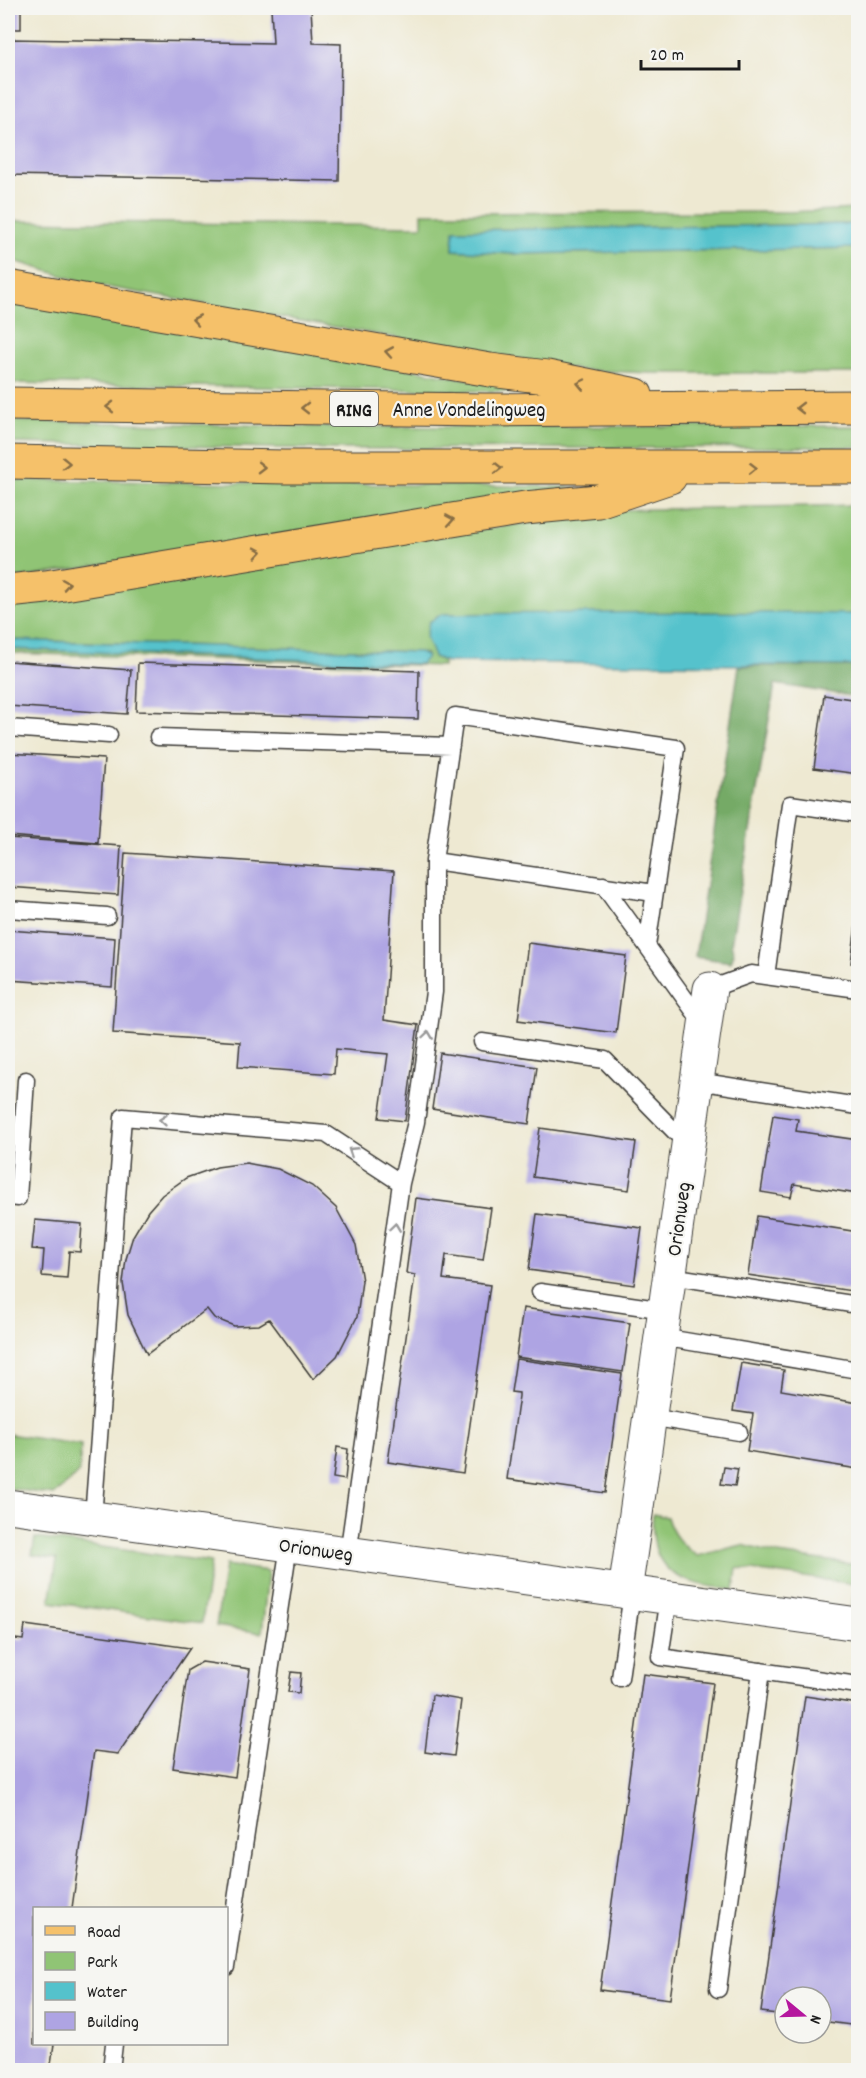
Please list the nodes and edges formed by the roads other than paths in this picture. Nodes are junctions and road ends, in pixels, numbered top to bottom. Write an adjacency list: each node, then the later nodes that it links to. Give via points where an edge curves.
1 (8, 287): 4 (main road, one-way to 1, via 548,377)
2 (8, 404): 4 (main road, Anne Vondelingweg / RING, one-way to 2, via 473,410)
3 (858, 407): 4 (main road, Anne Vondelingweg / RING, one-way to 4)
4 (700, 408)
5 (8, 462): 7 (main road, one-way to 7)
6 (858, 467): 7 (main road, one-way to 6)
7 (694, 468): 8 (main road, one-way to 7, via 525,508 598,501)
8 (8, 591)
9 (8, 728): 10 (lane)
10 (109, 735)
11 (158, 737): 12 (lane)
12 (451, 746): 14 (lane); 16 (lane, via 455,716 676,748)
13 (858, 814): 20 (lane, via 790,804)
14 (434, 861): 15 (lane); 29 (lane, one-way to 14, via 416,1122 434,992)
15 (603, 885): 16 (lane); 19 (lane)
16 (654, 893): 19 (lane)
17 (8, 909): 18 (lane)
18 (107, 916)
19 (647, 946): 23 (lane)
20 (766, 976): 21 (lane, via 751,974); 22 (lane)
21 (710, 989): 23 (street, Orionweg)
22 (858, 989)
23 (704, 1026): 26 (street, Orionweg)
24 (482, 1042): 28 (lane, via 605,1060)
25 (26, 1080): 30 (lane, via 18,1198)
26 (697, 1081): 27 (lane); 28 (street, Orionweg)
27 (858, 1106)
28 (688, 1145): 31 (street, Orionweg)
29 (401, 1183): 39 (lane, one-way to 39, via 326,1134 123,1116); 41 (lane, one-way to 29)
30 (8, 1197)
31 (670, 1276): 33 (lane); 34 (street, Orionweg)
32 (540, 1292): 34 (lane)
33 (858, 1305)
34 (663, 1323): 35 (lane); 36 (street, Orionweg)
35 (858, 1370)
36 (650, 1417): 37 (lane); 42 (street, Orionweg)
37 (739, 1432)
38 (8, 1506): 39 (street, Orionweg)
39 (93, 1518): 40 (street, Orionweg)
40 (289, 1545): 41 (street, Orionweg); 48 (lane)
41 (348, 1554): 42 (street, Orionweg)
42 (629, 1592): 43 (street, Orionweg); 46 (lane)
43 (669, 1598): 44 (street, Orionweg); 45 (lane, via 660,1657)
44 (858, 1624)
45 (761, 1671): 47 (lane); 49 (lane)
46 (620, 1678)
47 (858, 1685)
48 (228, 1954)
49 (718, 1989)
50 (114, 2045): 51 (lane)
51 (111, 2070)

